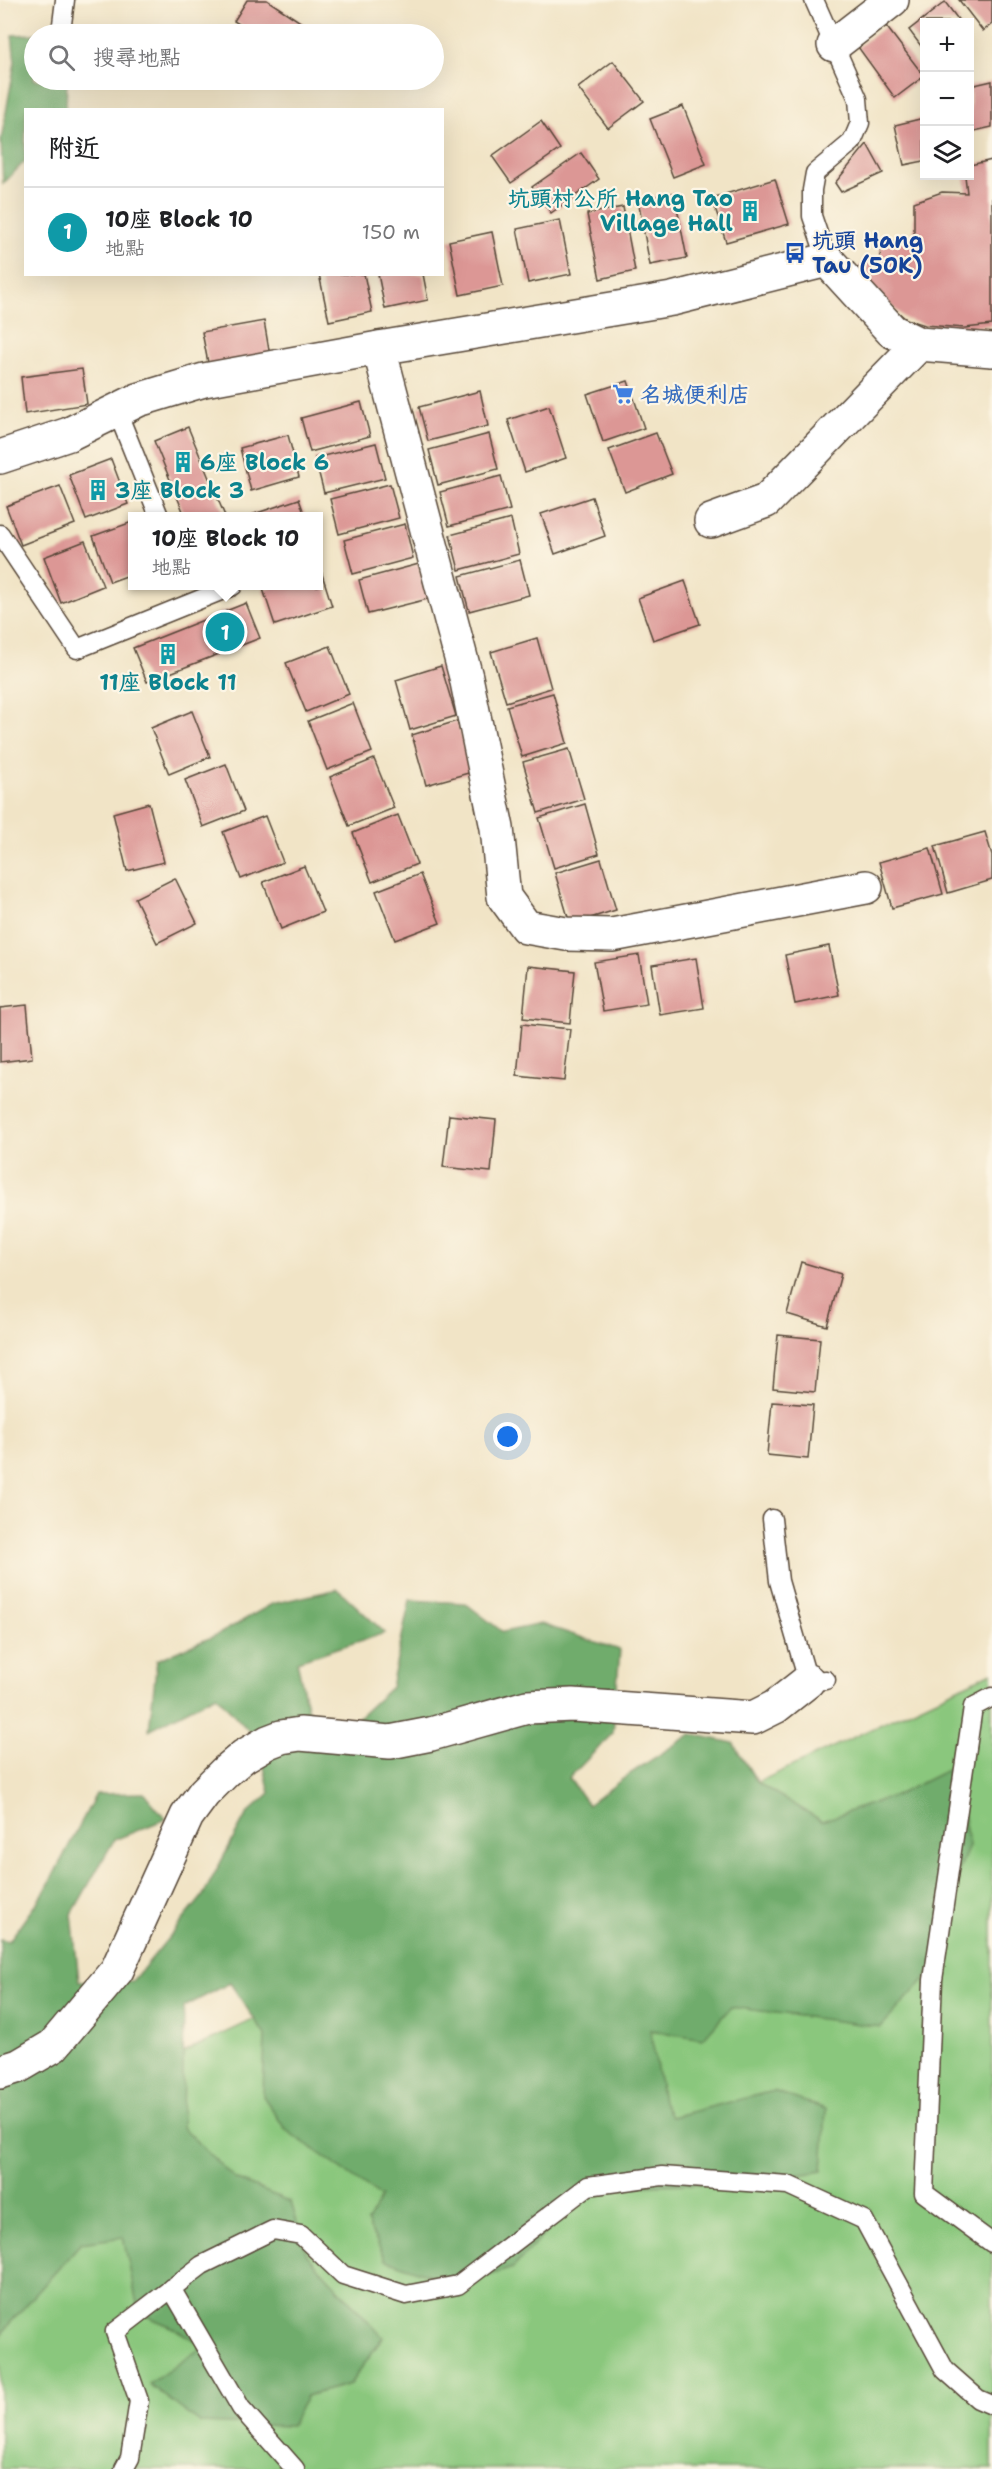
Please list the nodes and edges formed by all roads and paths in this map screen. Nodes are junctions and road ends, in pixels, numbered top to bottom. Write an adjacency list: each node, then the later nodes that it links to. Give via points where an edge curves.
1 (65, 0): 4 (lane)
2 (814, 0): 5 (lane)
3 (892, 0): 5 (street)
4 (62, 24)
5 (834, 45): 6 (lane, via 858,99 860,123 852,142 815,173 812,216)
6 (827, 260): 7 (street, via 892,331); 8 (street, via 672,299)
7 (919, 344): 9 (street); 13 (street, via 766,501)
8 (379, 348): 10 (street, via 204,380 138,400); 17 (street, via 466,677 497,828 504,897 526,927 566,934 612,935)
9 (992, 350)
10 (117, 411): 11 (street, via 69,434); 12 (lane)
11 (0, 457)
12 (157, 512)
13 (711, 521)
14 (0, 534): 16 (lane, via 76,649)
15 (209, 590): 16 (lane)
16 (189, 594)
17 (866, 887)
18 (772, 1519): 19 (lane, via 779,1581)
19 (817, 1680): 21 (street, via 753,1718 573,1705 527,1707 390,1742 300,1734 268,1742 225,1772 188,1816 117,1970 53,2046 19,2067)
20 (992, 1697): 22 (lane, via 973,1707 934,1974 924,2193)
21 (0, 2072)
22 (992, 2243)
23 (171, 2288): 24 (lane, via 202,2265 273,2230 301,2235 344,2275 406,2295 458,2285 588,2186 662,2176 788,2185 864,2220 945,2370 978,2399); 25 (lane, via 115,2332 139,2401 130,2458); 26 (lane, via 241,2408)
24 (992, 2405)
25 (124, 2469)
26 (295, 2469)

